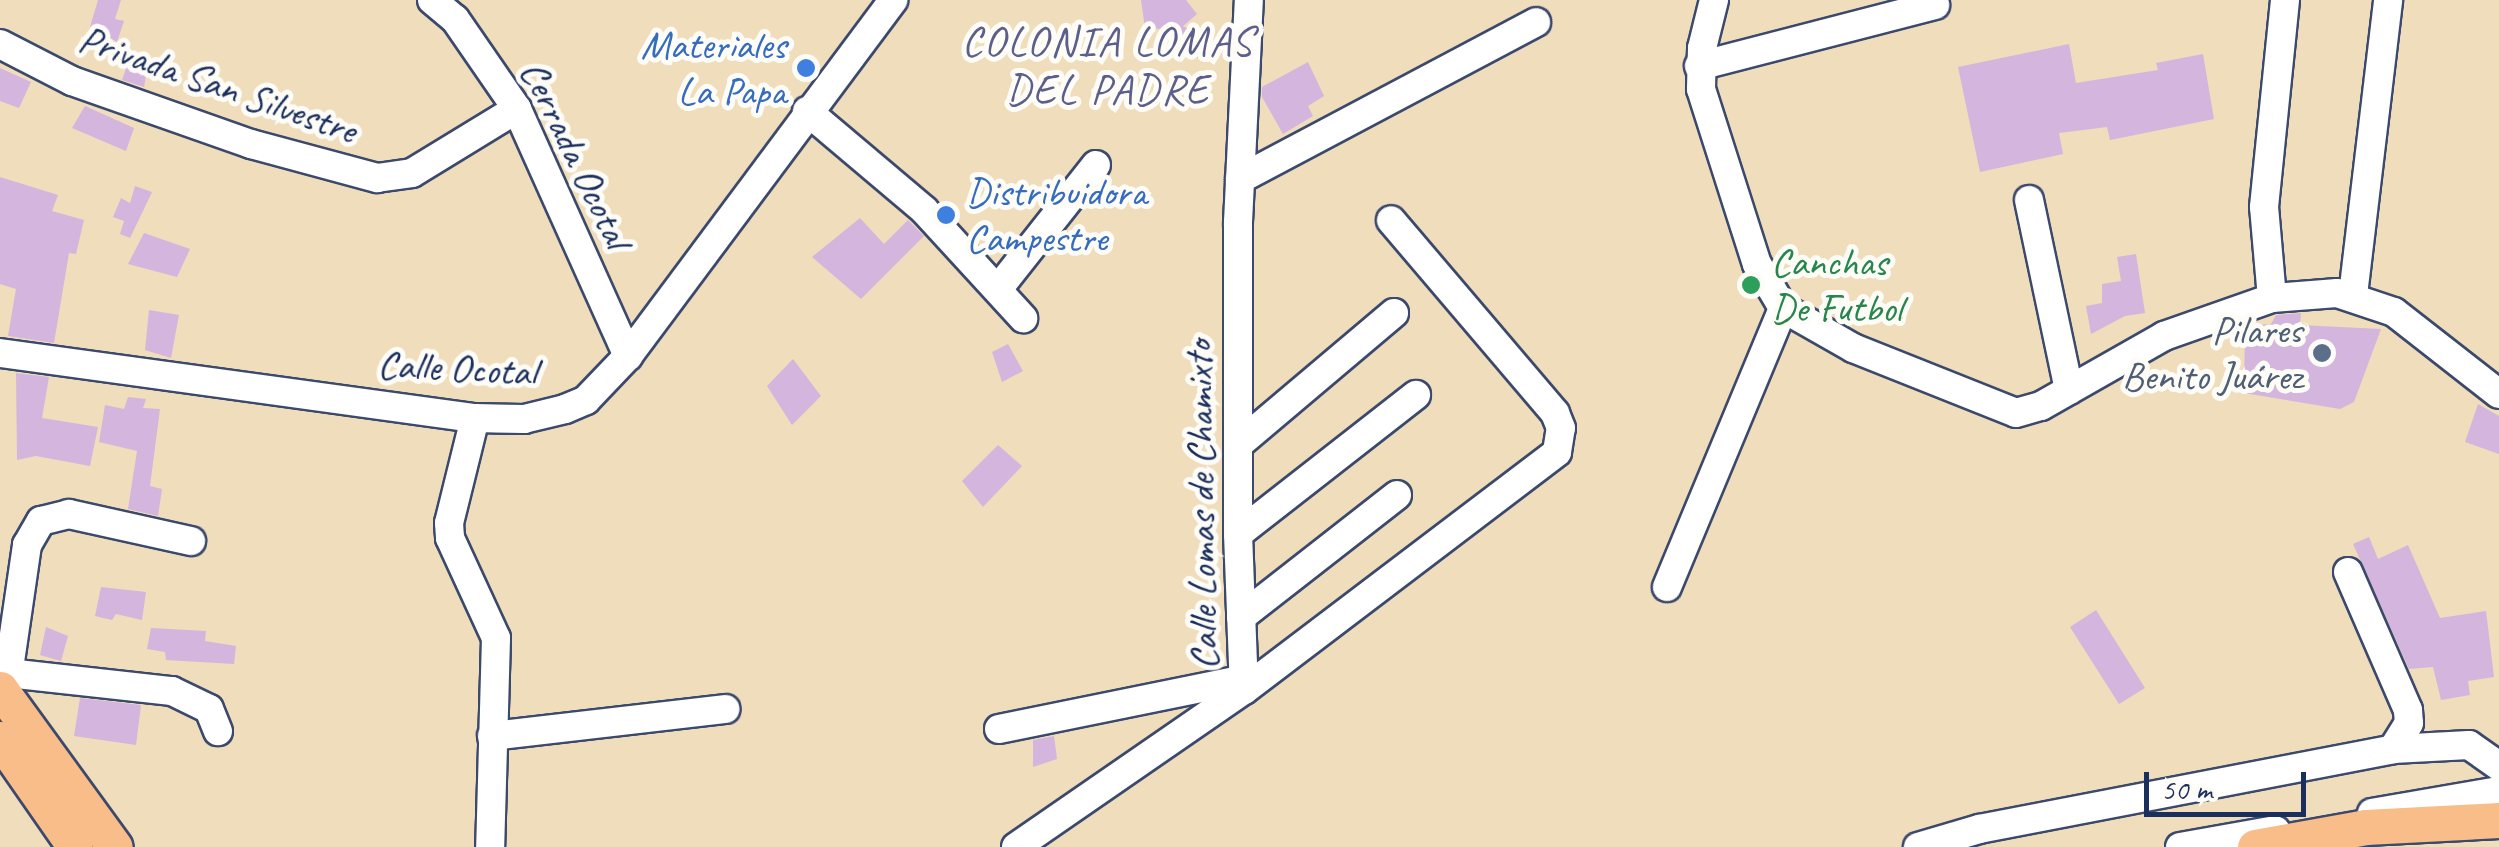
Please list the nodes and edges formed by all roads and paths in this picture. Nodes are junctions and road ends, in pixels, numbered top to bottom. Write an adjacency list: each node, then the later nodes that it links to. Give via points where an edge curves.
1 (432, 0): 11 (street, Cerrada Ocotal, via 455,19)
2 (893, 0): 12 (street, Calle Ocotal)
3 (1249, 0): 14 (street, Calle Lomas de Chamixto)
4 (1714, 0): 10 (street)
5 (2285, 0): 19 (street, via 2264,206)
6 (2388, 0): 18 (street)
7 (1935, 5): 10 (street)
8 (1536, 22): 14 (street)
9 (0, 44): 11 (street, Privada San Silvestre, via 72,82 251,144 377,178 412,173)
10 (1699, 66): 20 (street, via 1706,110 1757,264)
11 (517, 109): 24 (street, Cerrada Ocotal)
12 (807, 111): 17 (street, via 924,210); 24 (street, Calle Ocotal)
13 (1096, 165): 17 (street)
14 (1240, 179): 29 (street, Calle Lomas de Chamixto)
15 (2029, 200): 25 (street)
16 (1391, 220): 36 (street, via 1555,412 1561,428 1557,452)
17 (998, 289): 22 (street)
18 (2353, 295): 19 (street); 26 (street, via 2394,312)
19 (2272, 298): 25 (street, via 2164,336)
20 (1783, 308): 25 (street, via 1853,348 2002,410 2028,411); 34 (street)
21 (1394, 314): 29 (street)
22 (1023, 318)
23 (0, 352): 28 (street, Calle Ocotal)
24 (628, 356): 28 (street, Calle Ocotal, via 586,400 565,409)
25 (2068, 390)
26 (2499, 394)
27 (1416, 395): 31 (street)
28 (475, 418): 41 (street, via 449,523 496,638)
29 (1239, 444): 31 (street, Calle Lomas de Chamixto)
30 (1397, 496): 35 (street)
31 (1238, 534): 35 (street, Calle Lomas de Chamixto)
32 (190, 541): 37 (street, via 69,514 46,517 27,545)
33 (2348, 572): 43 (street, via 2408,710 2409,723)
34 (1667, 587)
35 (1241, 616): 36 (street, Calle Lomas de Chamixto)
36 (1244, 685): 39 (street); 50 (street, Calle Lomas de Chamixto)
37 (4, 686): 40 (street, via 172,691 210,709); 48 (main road)
38 (726, 709): 41 (street)
39 (999, 729)
40 (218, 730)
41 (492, 736): 49 (street)
42 (0, 739): 47 (main road)
43 (2394, 749): 44 (street, via 2469,745); 51 (street, via 1978,829)
44 (2499, 766)
45 (2499, 791): 52 (street)
46 (2499, 820): 53 (main road, via 2366,827)
47 (75, 847)
48 (115, 847)
49 (490, 847)
50 (1016, 847)
51 (1918, 847)
52 (2180, 847)
53 (2255, 847)

